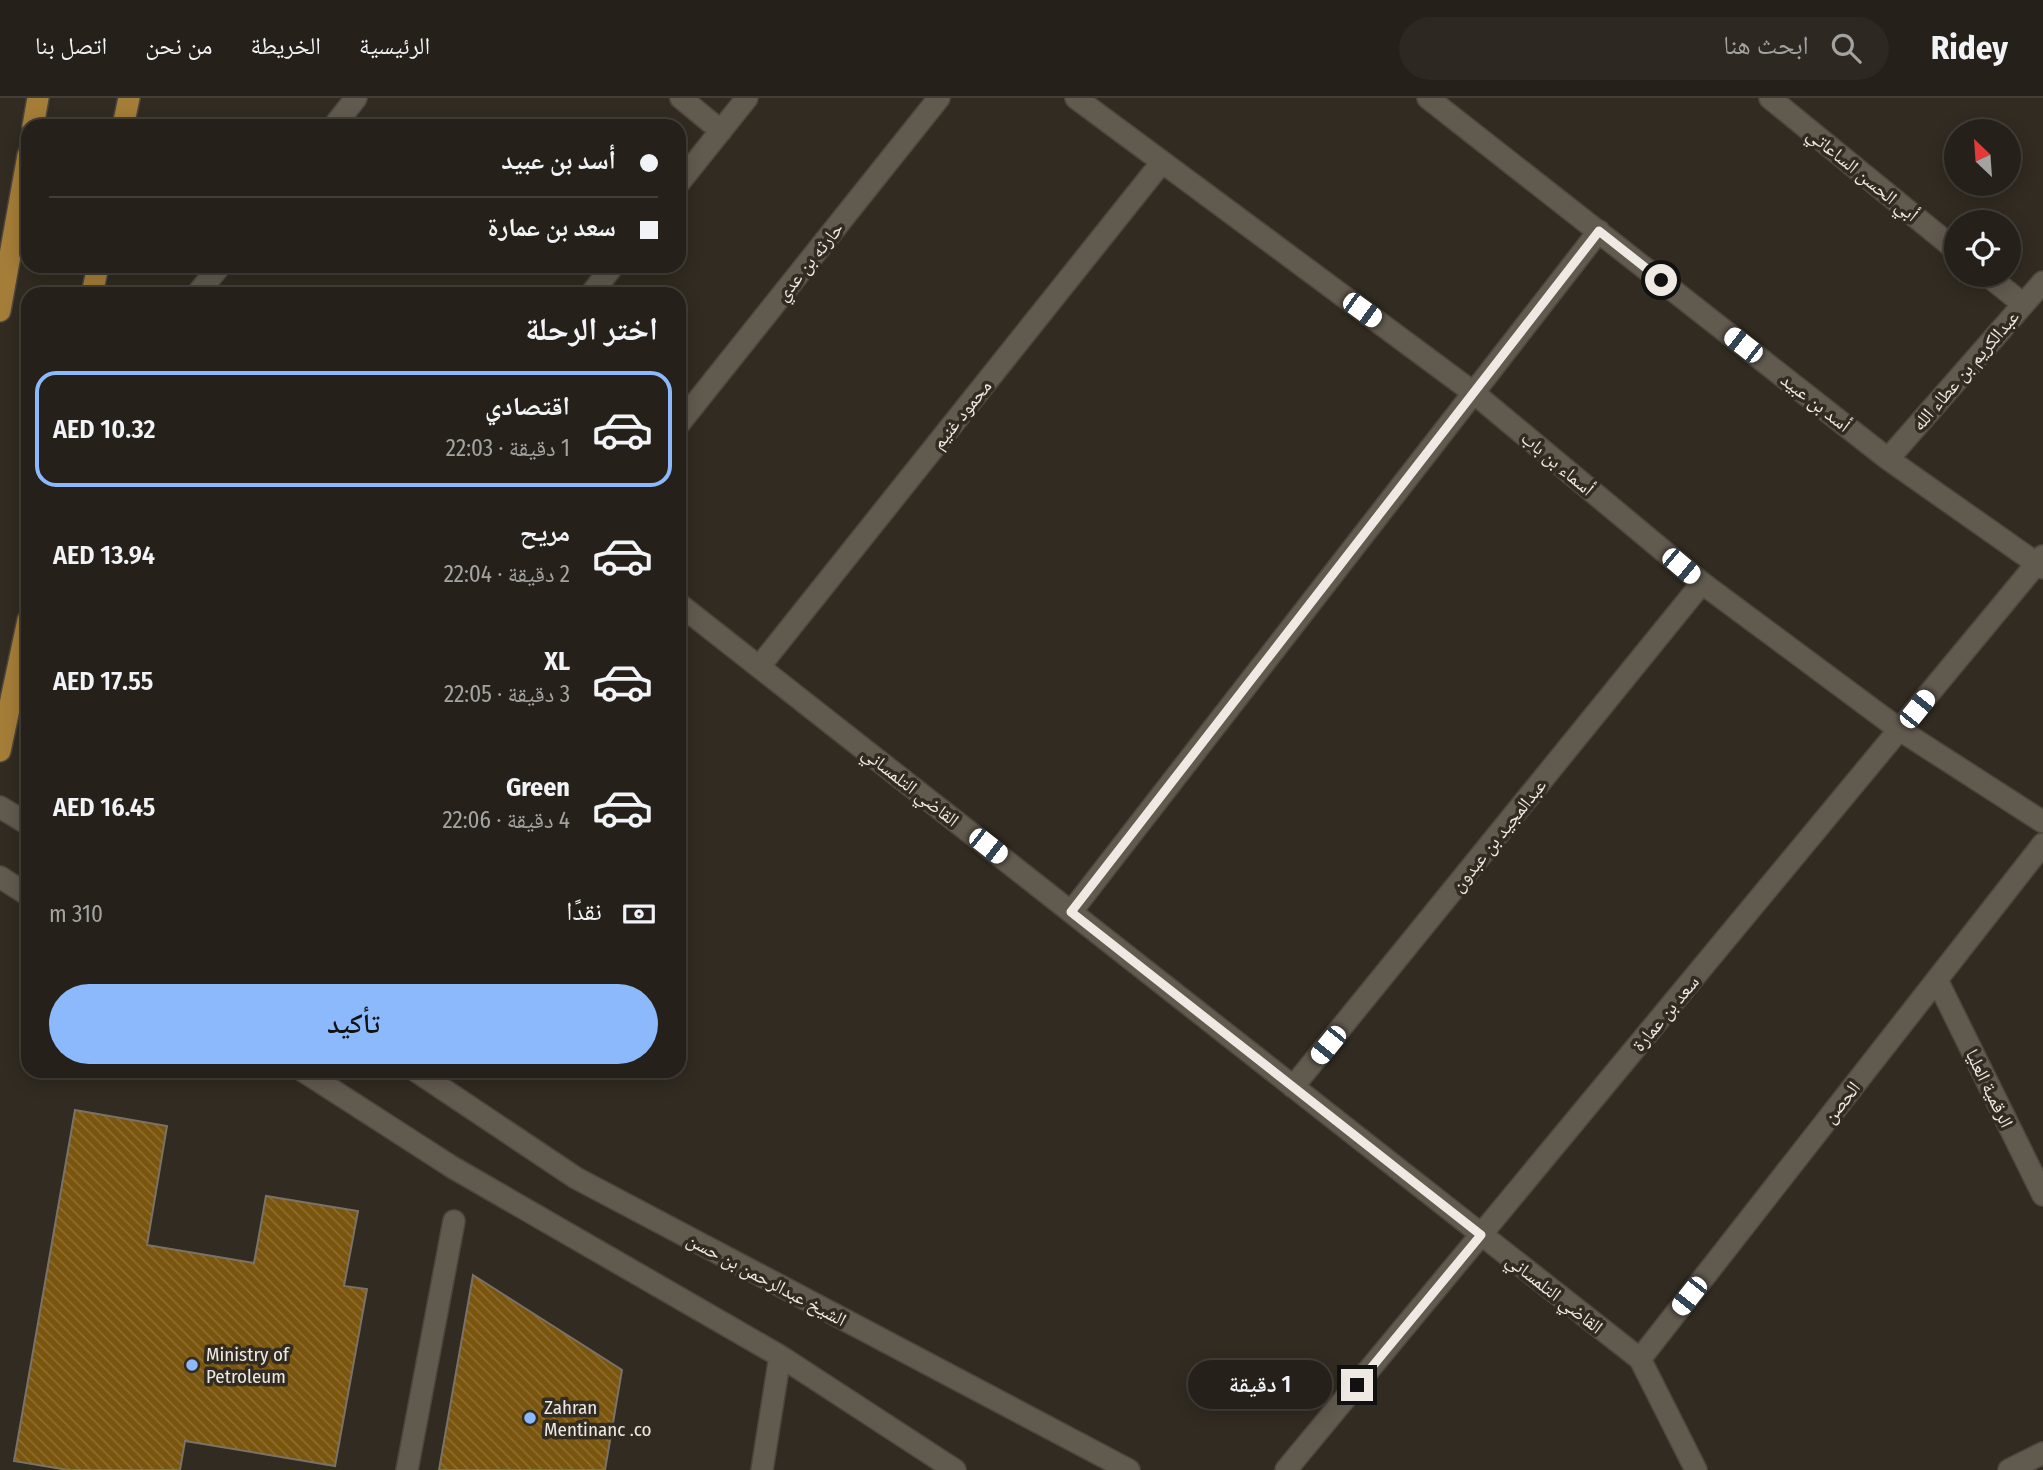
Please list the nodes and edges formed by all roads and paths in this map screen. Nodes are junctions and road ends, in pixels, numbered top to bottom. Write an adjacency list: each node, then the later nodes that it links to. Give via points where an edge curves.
1 (38, 98): 10 (main road)
2 (129, 98): 11 (main road)
3 (356, 98): 12 (street)
4 (681, 98): 13 (street)
5 (747, 98): 13 (street)
6 (939, 98): 28 (street, حارثه بن عدي)
7 (1076, 98): 14 (street, أسماء بن باب)
8 (1428, 98): 17 (street, أسد بن عبيد)
9 (1770, 98): 18 (street, أبي الحسن الساعاتي)
10 (34, 119)
11 (124, 119)
12 (340, 119)
13 (721, 131): 15 (street)
14 (1162, 162): 27 (street, أسماء بن باب); 34 (street, محمود غنيم)
15 (686, 174)
16 (21, 194): 26 (main road)
17 (1599, 231): 27 (street); 29 (street, أسد بن عبيد)
18 (1944, 240)
19 (214, 273): 22 (street)
20 (608, 273): 23 (street)
21 (2043, 282): 25 (street, عبدالكريم بن عطاء الله)
22 (203, 287)
23 (596, 287)
24 (2002, 287): 25 (street)
25 (2023, 304): 29 (street, عبدالكريم بن عطاء الله)
26 (0, 312)
27 (1474, 393): 31 (street, أسماء بن باب); 43 (street)
28 (686, 415)
29 (1888, 458): 30 (street, أسد بن عبيد)
30 (2040, 563): 35 (street, سعد بن عمارة)
31 (1702, 583): 35 (street, أسماء بن باب); 47 (street, عبدالمجيد بن عبدون)
32 (686, 610): 34 (street, القاضي التلمساني)
33 (21, 653): 36 (main road)
34 (759, 667): 43 (street, القاضي التلمساني)
35 (1900, 730): 39 (street, أسماء بن باب); 50 (street, سعد بن عمارة)
36 (0, 751)
37 (0, 807): 38 (street)
38 (21, 820)
39 (2043, 822)
40 (2043, 844): 44 (street, الحصن)
41 (0, 877): 42 (street)
42 (21, 890)
43 (1071, 912): 47 (street, القاضي التلمساني)
44 (1937, 980): 48 (street, الرقمية العليا); 52 (street, الحصن)
45 (314, 1078): 51 (street, via 452,1167)
46 (426, 1078): 57 (street, الشيخ عبدالرحمن بن حسن, via 576,1178)
47 (1293, 1087): 50 (street, القاضي التلمساني)
48 (2043, 1195)
49 (454, 1221): 54 (street)
50 (1481, 1235): 52 (street, القاضي التلمساني); 58 (street, سعد بن عمارة)
51 (780, 1356): 55 (street); 56 (street)
52 (1640, 1359): 59 (street, القاضي التلمساني)
53 (2043, 1453): 60 (street)
54 (407, 1470)
55 (762, 1470)
56 (955, 1470)
57 (1129, 1470)
58 (1286, 1470)
59 (1696, 1470)
60 (2009, 1470)

